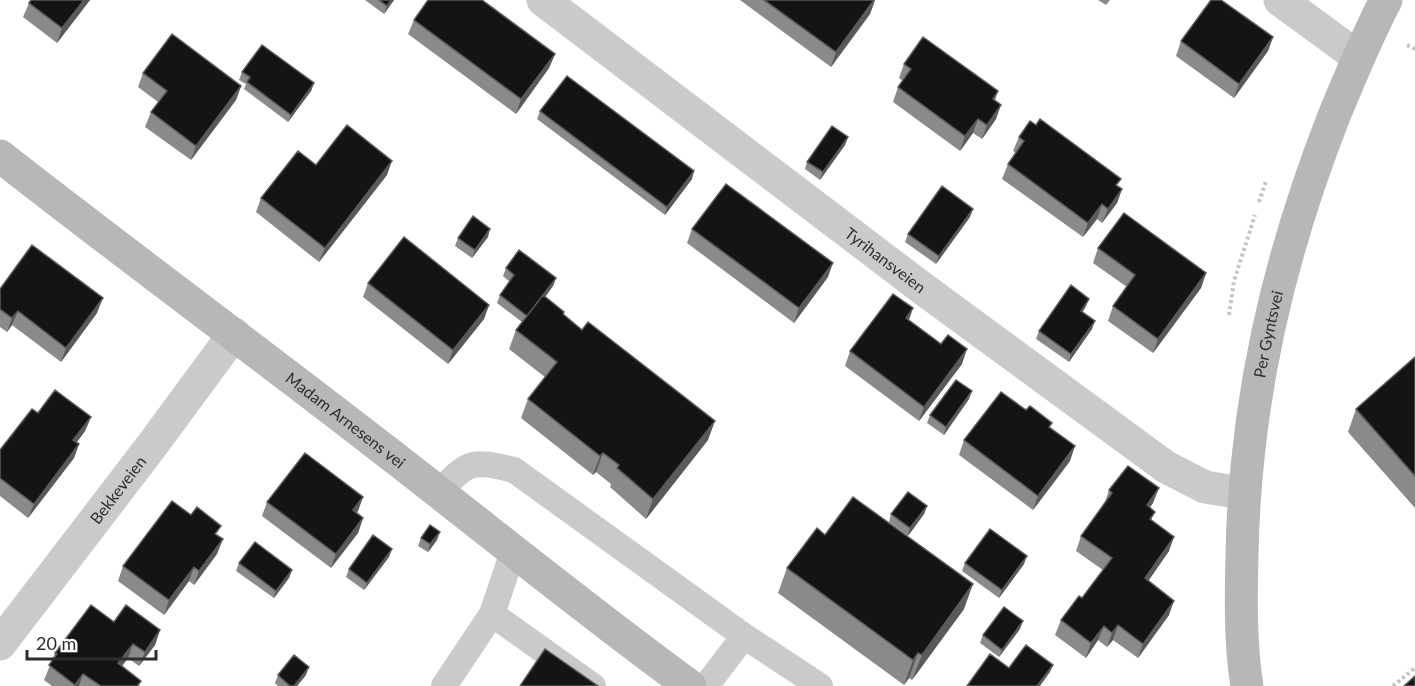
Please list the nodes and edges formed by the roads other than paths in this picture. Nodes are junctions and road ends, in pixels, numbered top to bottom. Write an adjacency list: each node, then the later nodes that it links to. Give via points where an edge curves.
1 (543, 0): 8 (street, Tyrihansveien, via 922,288 1166,467 1205,487)
2 (1280, 0): 4 (street)
3 (1386, 0): 4 (street, Per Gyntsvei)
4 (1358, 57): 8 (street, Per Gyntsvei, via 1311,176 1281,275 1262,353)
5 (0, 156): 6 (street, Madam Arnesens vei)
6 (234, 334): 7 (street, Madam Arnesens vei); 12 (street, Bekkeveien)
7 (439, 492): 9 (street, Madam Arnesens vei); 11 (lane, via 461,469 482,463 514,470)
8 (1243, 493): 18 (street, Per Gyntsvei, via 1241,587)
9 (514, 549): 10 (lane); 15 (street, Madam Arnesens vei)
10 (492, 614): 13 (lane); 14 (lane)
11 (744, 636): 16 (lane); 17 (lane)
12 (0, 644)
13 (444, 686)
14 (593, 686)
15 (690, 686)
16 (706, 686)
17 (820, 686)
18 (1247, 686)

